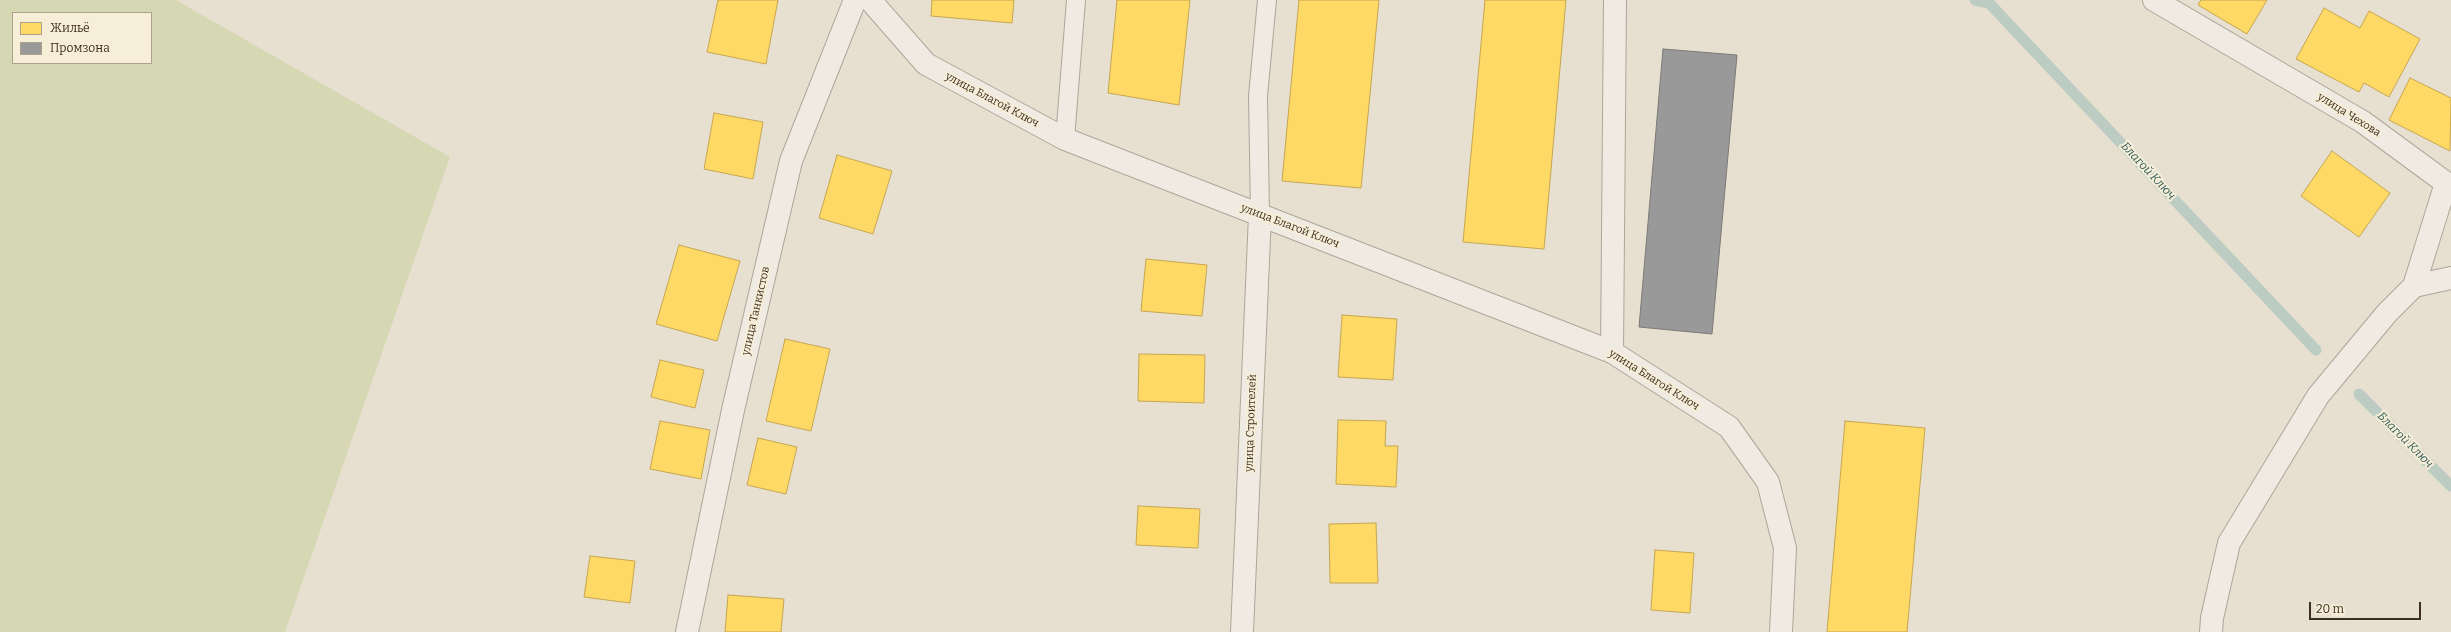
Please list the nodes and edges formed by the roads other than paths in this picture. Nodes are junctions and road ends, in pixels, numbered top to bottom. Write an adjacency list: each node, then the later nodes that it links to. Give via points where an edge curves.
1 (855, 0): 13 (street, улица Танкистов, via 791,161 732,410)
2 (870, 0): 7 (street, улица Благой Ключ, via 926,64)
3 (1076, 0): 7 (lane)
4 (1267, 0): 9 (lane, via 1258,96)
5 (1616, 0): 12 (street)
6 (2154, 0): 8 (street, улица Чехова, via 2363,122)
7 (1065, 139): 9 (street, улица Благой Ключ)
8 (2448, 184): 11 (street, улица Чехова)
9 (1260, 215): 12 (street, улица Благой Ключ); 14 (street, улица Строителей)
10 (2451, 278): 11 (street)
11 (2414, 286): 16 (street, via 2387,312 2318,396 2229,543)
12 (1612, 352): 15 (street, улица Благой Ключ, via 1728,427 1768,482 1785,548)
13 (687, 632)
14 (1242, 632)
15 (1781, 632)
16 (2211, 632)

